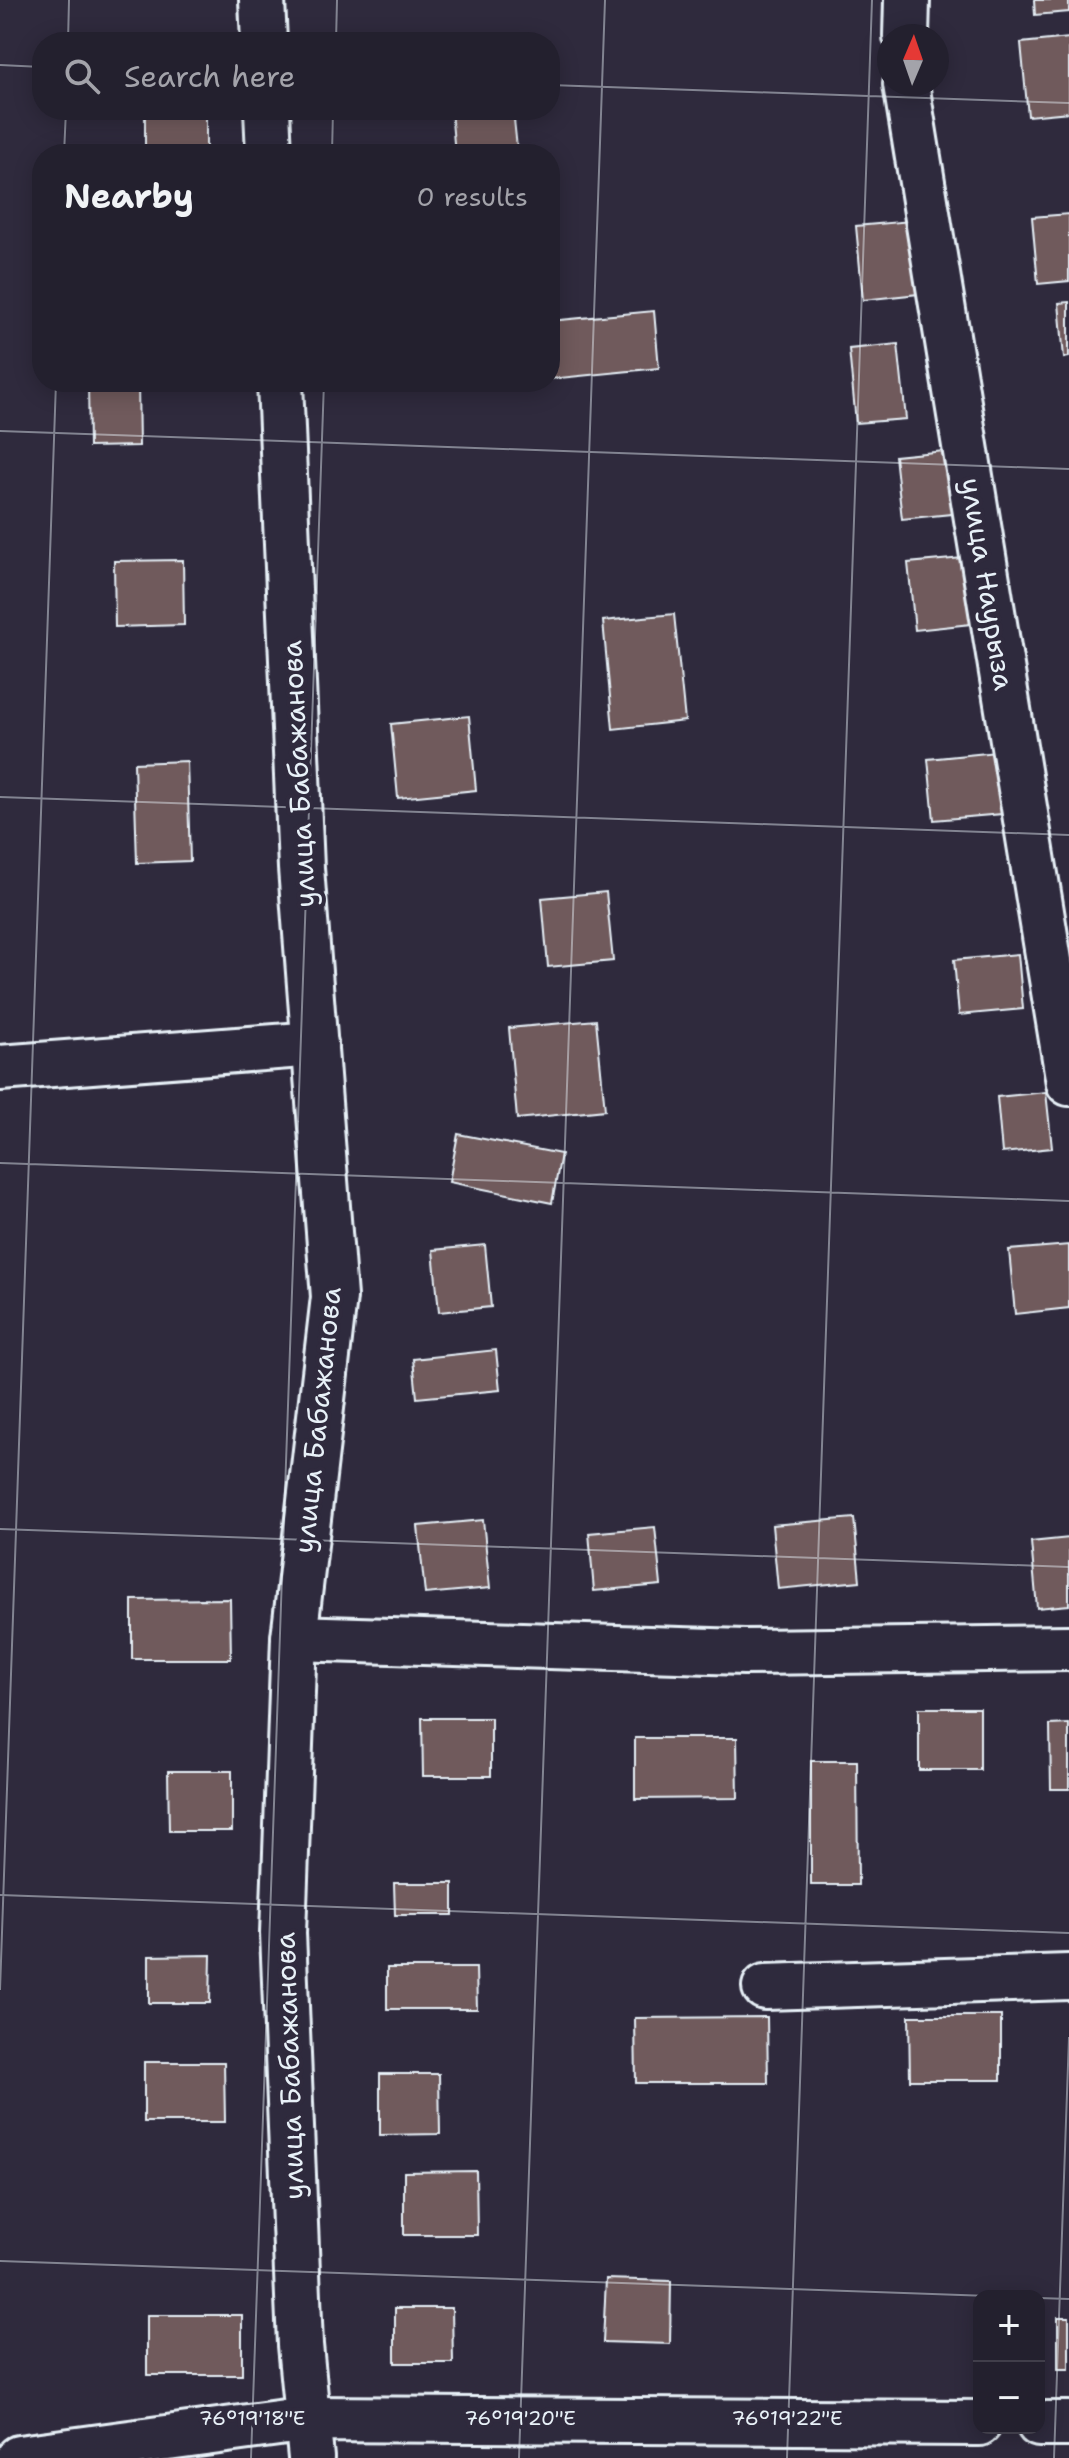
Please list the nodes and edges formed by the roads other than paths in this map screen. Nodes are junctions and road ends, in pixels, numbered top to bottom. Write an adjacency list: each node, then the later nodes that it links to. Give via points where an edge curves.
1 (262, 0): 4 (street)
2 (907, 0): 3 (street)
3 (906, 24)
4 (264, 32)
5 (908, 96): 11 (street, улица Наурыза)
6 (267, 120): 7 (street)
7 (269, 144)
8 (280, 392): 9 (street, улица Бабажанова, via 301,868)
9 (315, 1044): 10 (street); 12 (street, улица Бабажанова, via 334,1297)
10 (0, 1068)
11 (1069, 1083)
12 (294, 1638): 13 (street, via 744,1652); 19 (street, улица Бабажанова, via 283,1933 300,2345)
13 (1069, 1648)
14 (1069, 1977): 15 (street)
15 (765, 1987)
16 (973, 2423): 19 (street)
17 (1045, 2424): 18 (street)
18 (1069, 2424)
19 (310, 2438): 20 (street)
20 (19, 2458)

